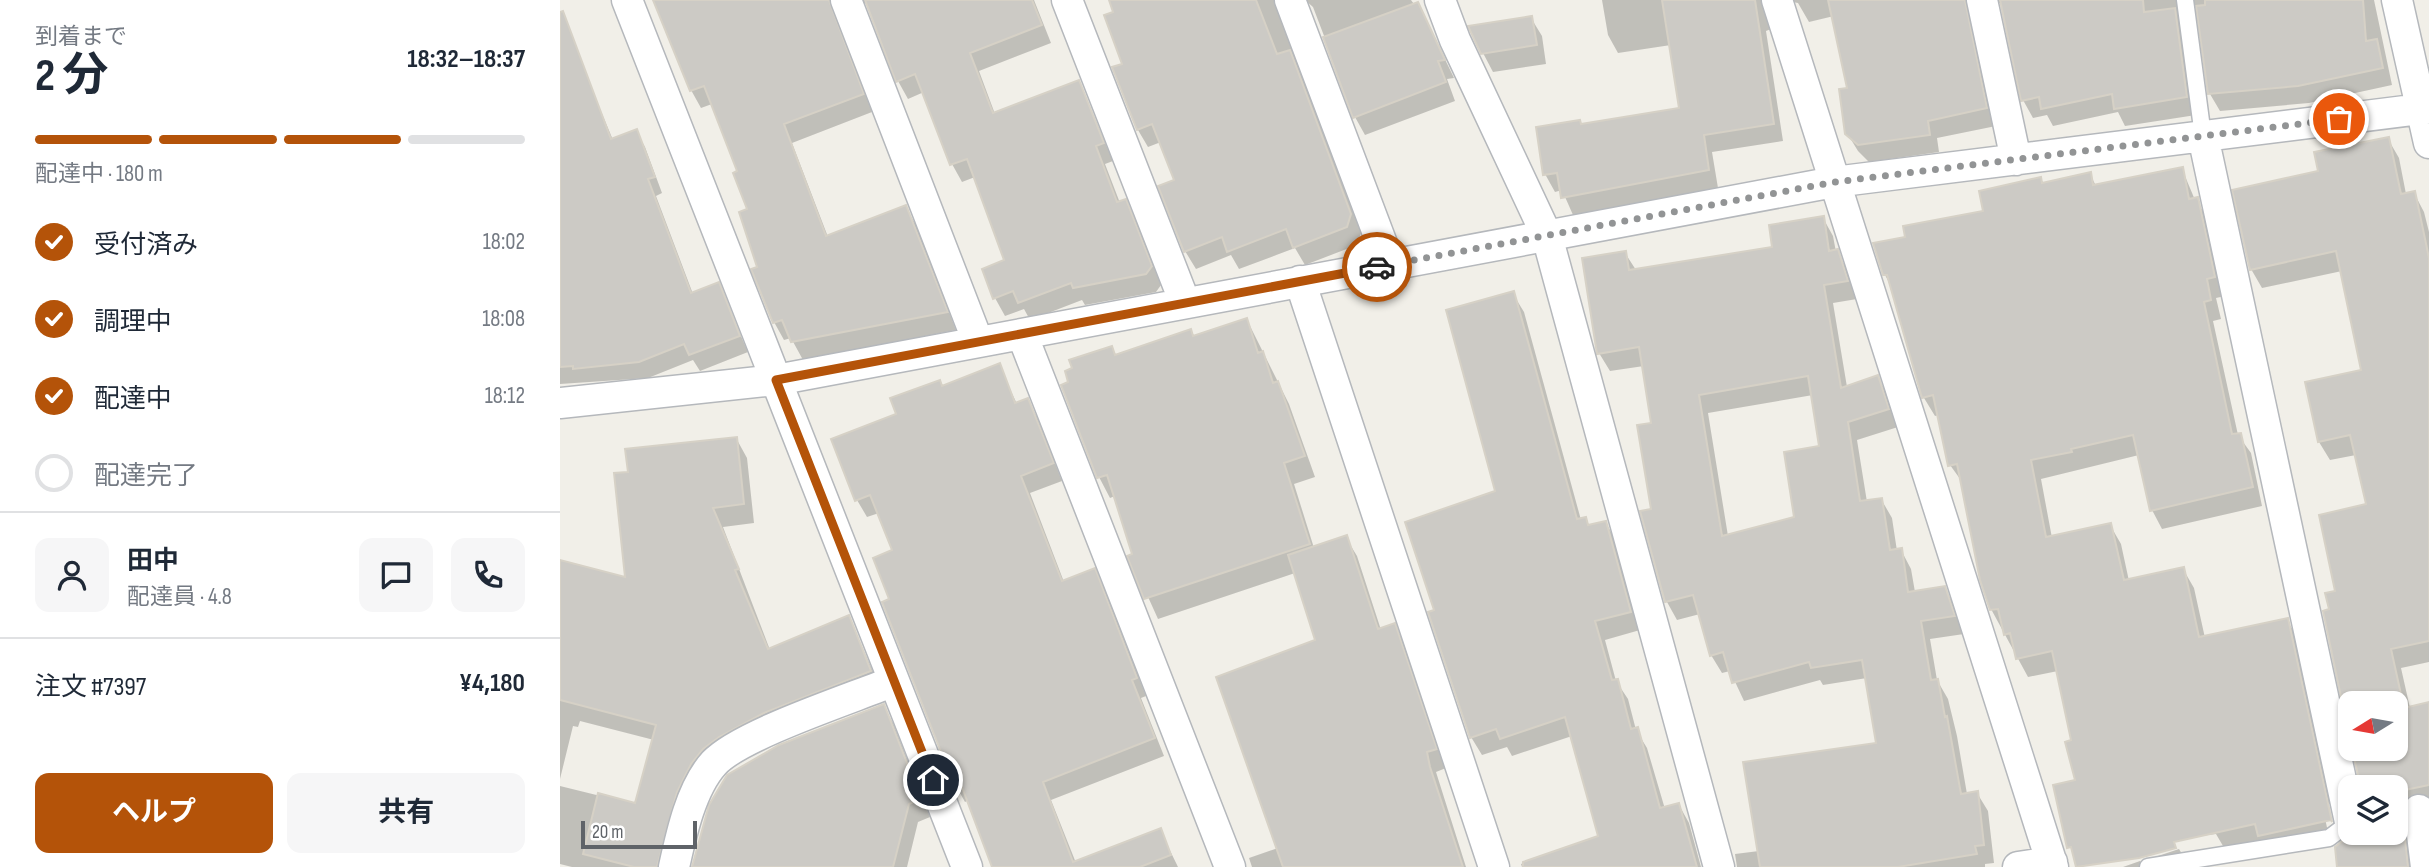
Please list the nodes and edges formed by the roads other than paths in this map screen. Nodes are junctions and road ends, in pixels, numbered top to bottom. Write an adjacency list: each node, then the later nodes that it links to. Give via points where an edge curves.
1 (626, 0): 21 (street)
2 (846, 0): 20 (street)
3 (1067, 0): 18 (street)
4 (1290, 0): 16 (street)
5 (1440, 0): 15 (street)
6 (1776, 0): 14 (street)
7 (1982, 0): 13 (street)
8 (2185, 0): 11 (lane)
9 (2397, 0): 10 (street)
10 (2425, 109): 11 (street); 12 (street)
11 (2203, 136): 13 (street); 24 (street)
12 (2429, 143)
13 (2016, 160): 14 (street)
14 (1835, 182): 15 (street); 28 (street)
15 (1547, 236): 16 (street); 32 (street)
16 (1390, 265): 17 (street)
17 (1300, 282): 18 (street); 31 (street)
18 (1185, 303): 19 (street)
19 (1022, 334): 20 (street); 30 (street)
20 (978, 342): 21 (street)
21 (776, 380): 22 (street); 23 (street)
22 (560, 402)
23 (894, 681): 27 (street); 29 (street, via 740,744 714,763 686,815)
24 (2340, 775)
25 (2414, 811): 35 (street)
26 (2338, 831): 34 (lane, via 2329,838)
27 (961, 863)
28 (2052, 864): 33 (street)
29 (674, 867)
30 (1230, 867)
31 (1494, 867)
32 (1718, 867)
33 (2018, 867)
34 (2148, 867)
35 (2426, 867)

